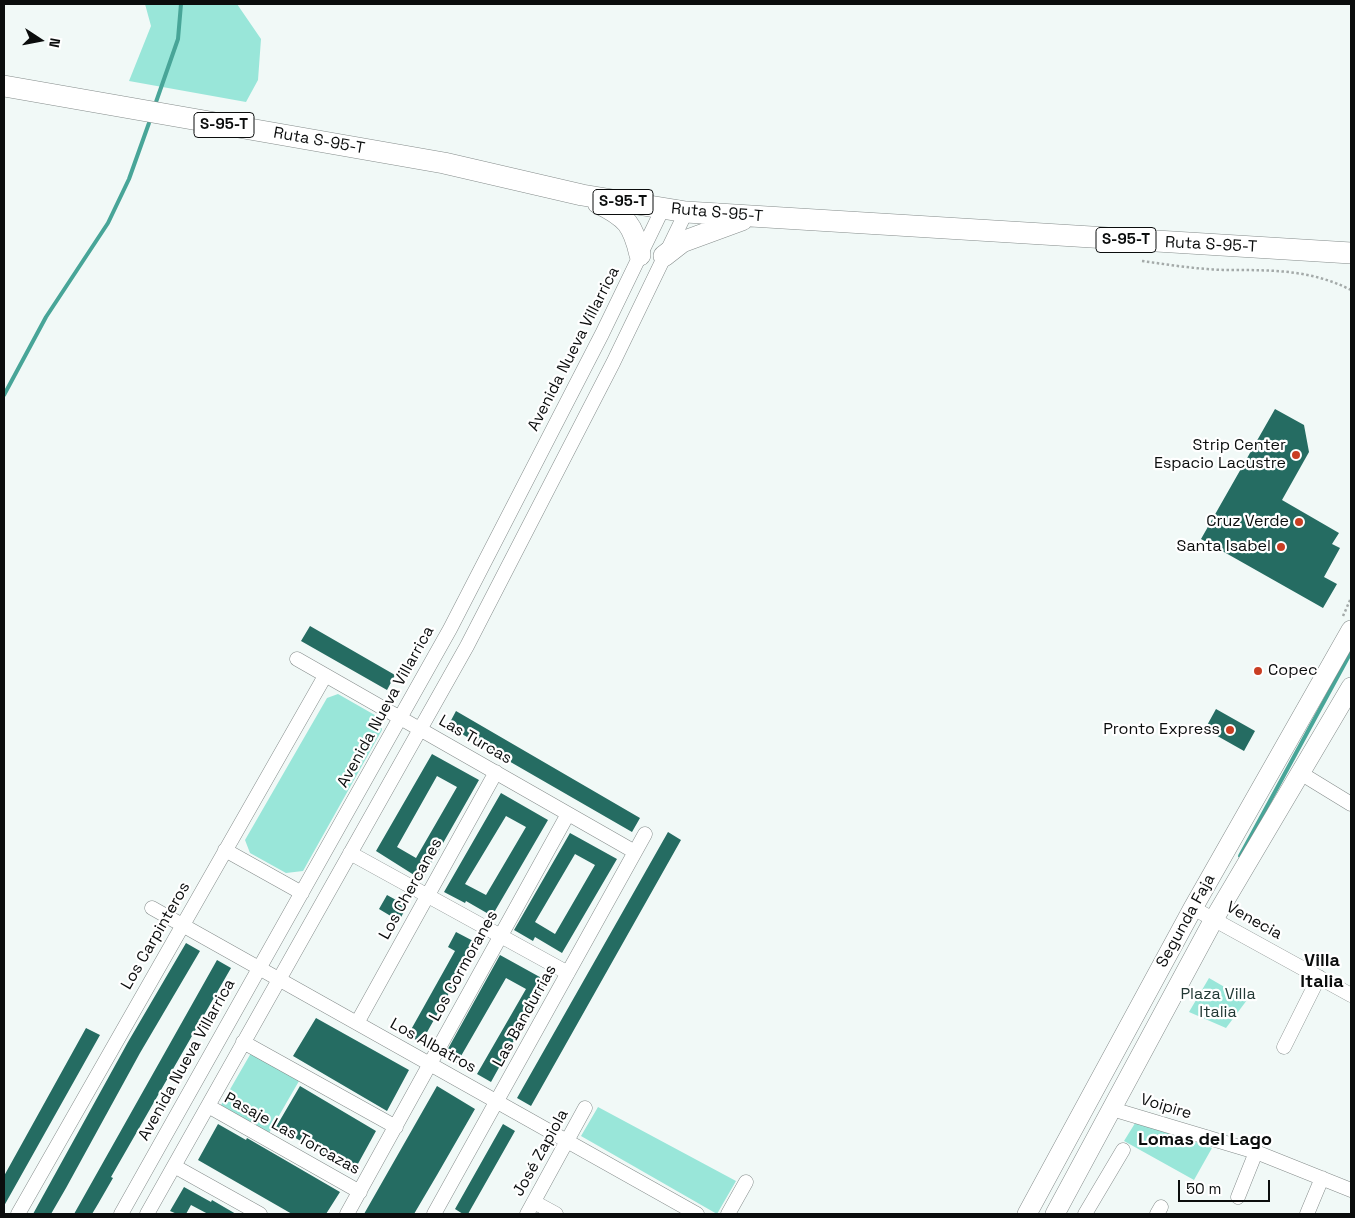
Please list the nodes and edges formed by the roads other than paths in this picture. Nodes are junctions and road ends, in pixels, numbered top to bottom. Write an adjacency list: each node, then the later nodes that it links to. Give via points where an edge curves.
1 (4, 86): 2 (main road, Ruta S-95-T / S-95-T, via 444,163)
2 (582, 195): 3 (main road, Ruta S-95-T / S-95-T); 8 (main road, via 624,218 634,232)
3 (663, 208): 4 (main road, Ruta S-95-T / S-95-T); 8 (street, Avenida Nueva Villarrica)
4 (686, 212): 5 (main road, Ruta S-95-T / S-95-T); 9 (street)
5 (762, 216): 6 (main road, Ruta S-95-T / S-95-T); 9 (main road, via 702,233 682,242)
6 (1312, 250): 7 (main road, Ruta S-95-T / S-95-T); 10 (main road)
7 (1351, 253)
8 (640, 255): 11 (street, Avenida Nueva Villarrica)
9 (664, 256): 12 (street, via 615,359)
10 (1351, 268)
11 (478, 574): 12 (street); 17 (street, Avenida Nueva Villarrica)
12 (499, 584): 18 (street)
13 (1351, 630): 30 (main road, Segunda Faja)
14 (297, 659): 15 (street, Las Turcas)
15 (326, 676): 17 (street, Las Turcas); 24 (street, Los Carpinteros)
16 (1351, 687): 20 (main road, Segunda Faja)
17 (401, 718): 18 (street, Las Turcas); 27 (street, Avenida Nueva Villarrica)
18 (420, 730): 19 (street, Las Turcas); 26 (street)
19 (496, 772): 22 (street, Las Turcas); 28 (street, Los Chercanes)
20 (1302, 774): 21 (street); 31 (main road, Segunda Faja)
21 (1351, 804)
22 (568, 814): 25 (street, Las Turcas); 33 (street, Los Cormoranes)
23 (645, 834): 25 (street, Las Bandurrias)
24 (225, 850): 27 (street); 32 (street, Los Carpinteros)
25 (634, 852): 35 (street, Las Bandurrias)
26 (350, 854): 28 (street); 37 (street)
27 (302, 893): 34 (street, Avenida Nueva Villarrica)
28 (427, 896): 33 (street); 39 (street, Los Chercanes)
29 (152, 908): 32 (street, Los Albatros)
30 (1193, 908): 31 (street, Venecia); 68 (main road, Segunda Faja)
31 (1214, 919): 36 (street, Venecia); 46 (main road, Segunda Faja)
32 (182, 925): 34 (street, Los Albatros); 58 (street, Los Carpinteros)
33 (501, 936): 35 (street); 42 (street, Los Cormoranes)
34 (259, 968): 37 (street, Los Albatros); 59 (street, Avenida Nueva Villarrica)
35 (568, 973): 43 (street, Las Bandurrias)
36 (1319, 977): 38 (street, Venecia); 41 (street)
37 (279, 980): 39 (street, Los Albatros); 40 (street)
38 (1351, 995)
39 (357, 1023): 42 (street, Los Albatros)
40 (243, 1042): 44 (street); 47 (street)
41 (1284, 1048)
42 (430, 1064): 43 (street, Los Albatros); 47 (street, Los Cormoranes)
43 (498, 1102): 48 (street, Los Albatros); 63 (street, Las Bandurrias)
44 (208, 1106): 51 (street); 55 (street, Pasaje Las Torcazas)
45 (585, 1108): 48 (street, José Zapiola)
46 (1112, 1109): 50 (street, Voipire); 69 (main road, Segunda Faja)
47 (396, 1127): 55 (street, Los Cormoranes)
48 (567, 1141): 57 (street, José Zapiola); 66 (street, Los Albatros)
49 (1123, 1150): 70 (street)
50 (1256, 1152): 52 (street, Voipire); 56 (street)
51 (174, 1166): 60 (street); 61 (street)
52 (1322, 1178): 54 (street, Voipire); 71 (street)
53 (746, 1182): 67 (street)
54 (1351, 1190)
55 (360, 1192): 62 (street, Los Cormoranes)
56 (1238, 1197)
57 (534, 1202): 64 (street, José Zapiola); 65 (street)
58 (18, 1214)
59 (121, 1214)
60 (147, 1214)
61 (260, 1214)
62 (348, 1214)
63 (434, 1214)
64 (527, 1214)
65 (556, 1214)
66 (697, 1214)
67 (728, 1214)
68 (1027, 1214)
69 (1055, 1214)
70 (1085, 1214)
71 (1307, 1214)

